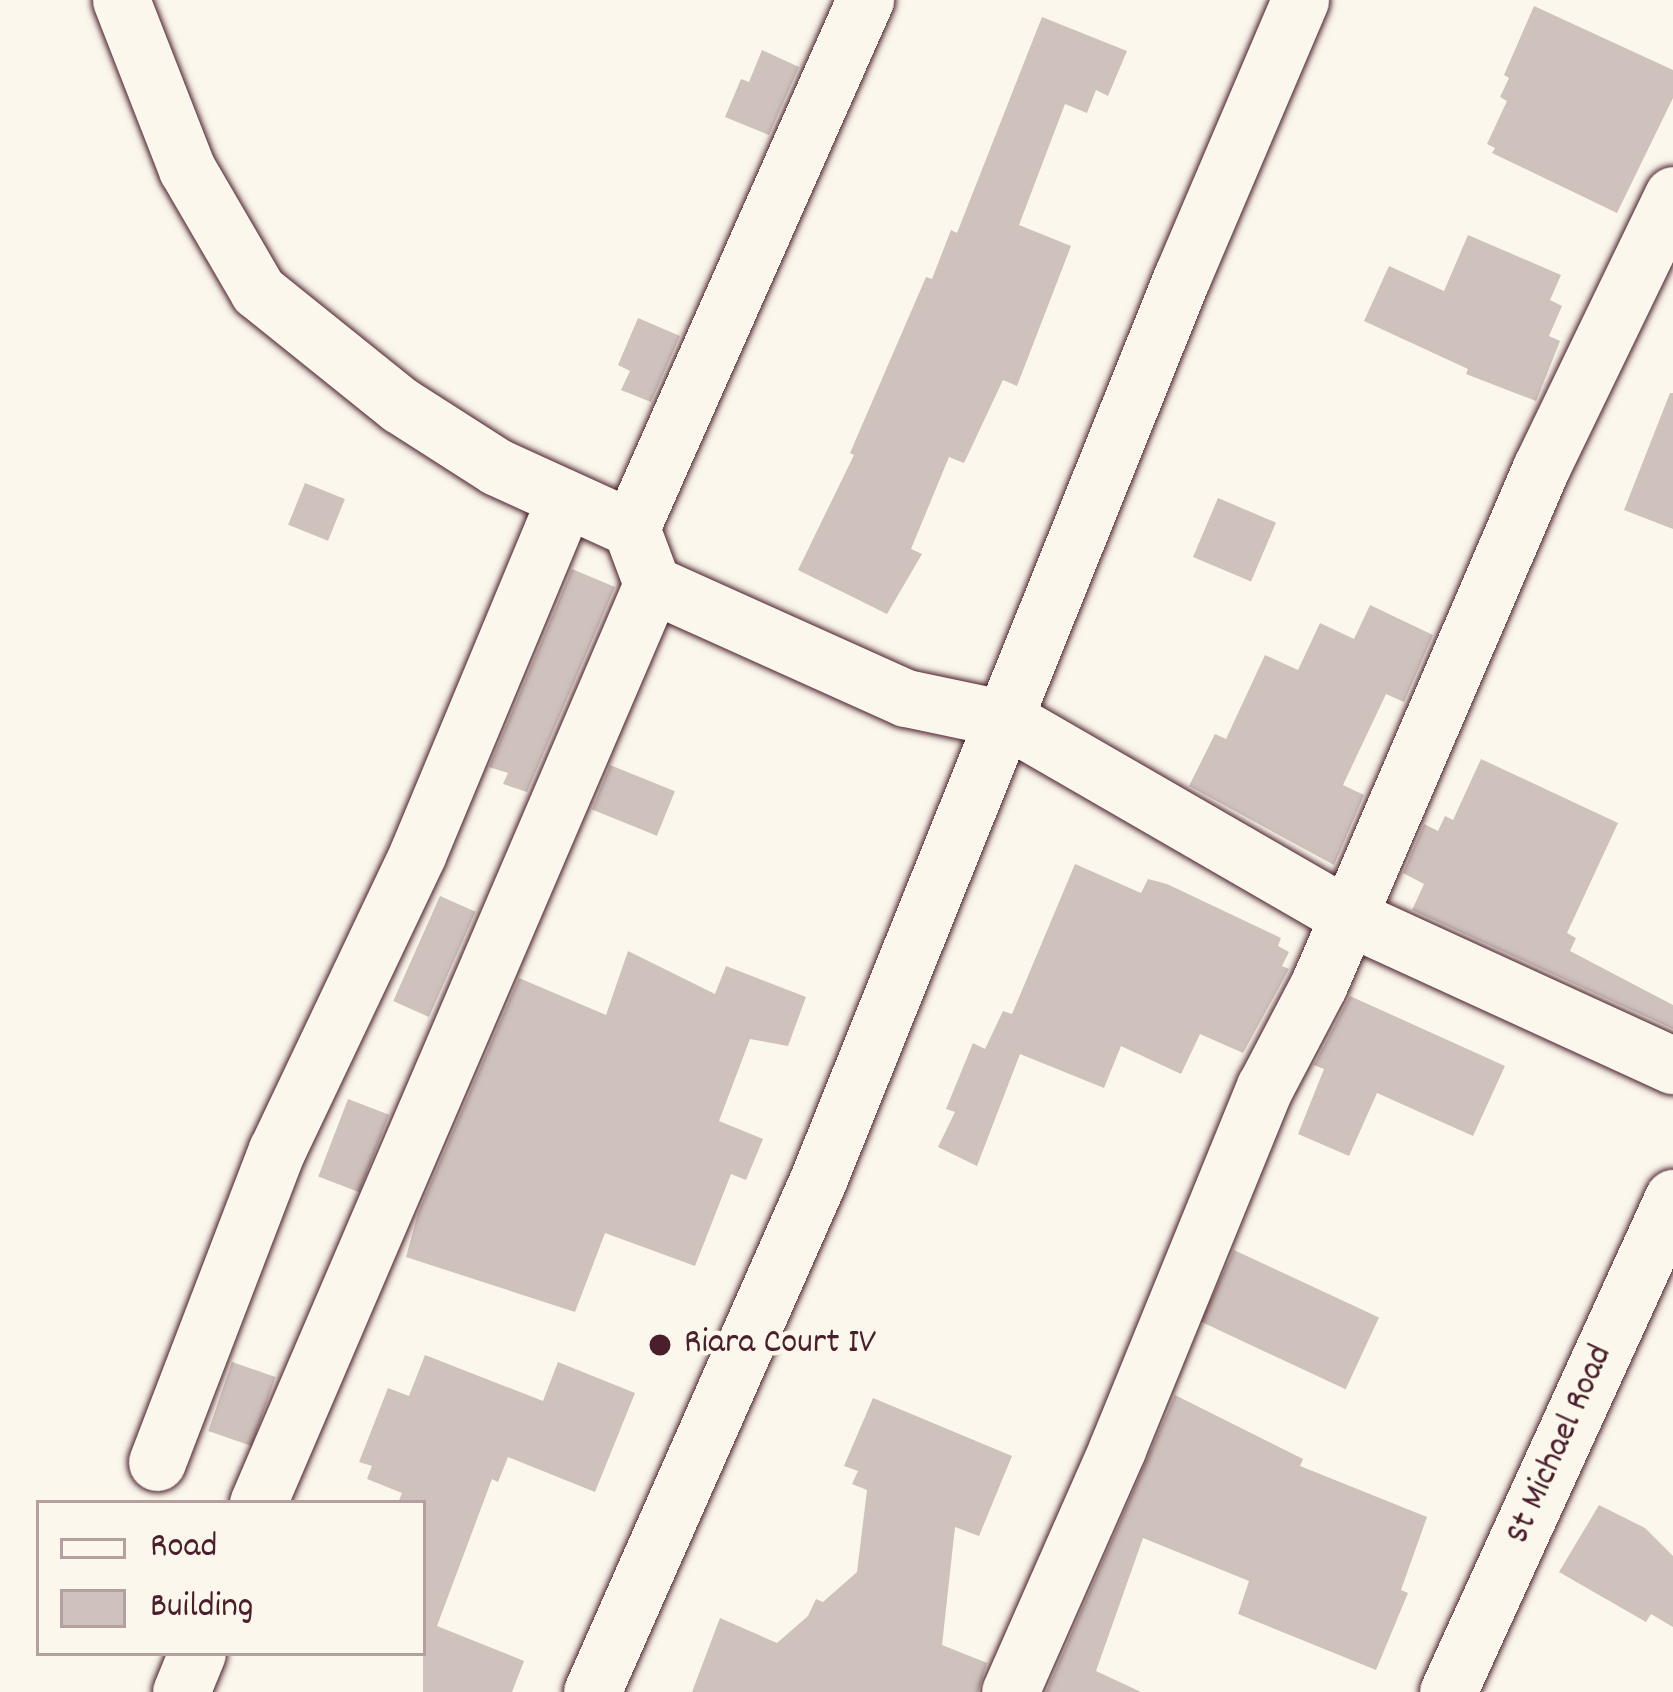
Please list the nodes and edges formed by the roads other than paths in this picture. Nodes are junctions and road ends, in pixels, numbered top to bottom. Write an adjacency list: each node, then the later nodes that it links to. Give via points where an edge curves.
1 (121, 0): 5 (street, via 187,169 258,292 400,405)
2 (865, 0): 6 (street)
3 (1300, 0): 8 (street)
4 (1673, 195): 9 (street, via 1541,468)
5 (565, 502): 6 (street); 12 (street, via 417,855 278,1150)
6 (631, 528): 7 (street)
7 (652, 584): 8 (street, via 906,698); 13 (street)
8 (1006, 719): 9 (street); 16 (street, via 818,1180)
9 (1349, 917): 10 (street); 17 (street, via 1264,1087)
10 (1673, 1065)
11 (1673, 1198): 18 (street, St Michael Road)
12 (157, 1462)
13 (259, 1500)
14 (195, 1656): 15 (street)
15 (181, 1692)
16 (592, 1692)
17 (1010, 1692)
18 (1448, 1692)

